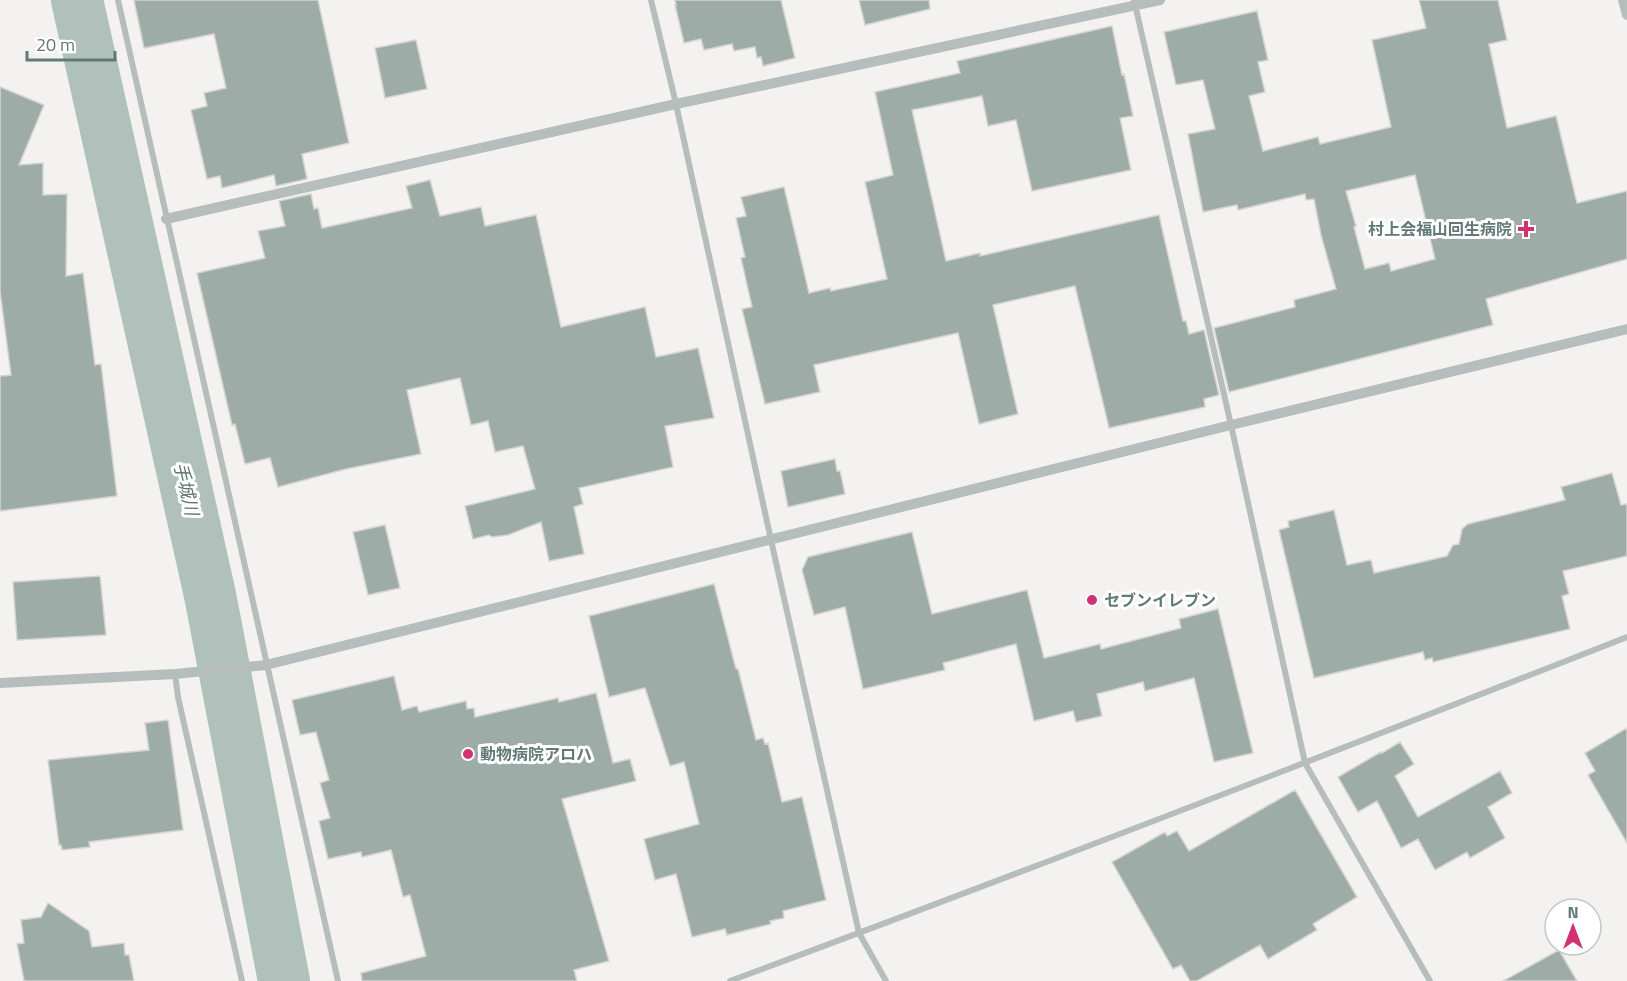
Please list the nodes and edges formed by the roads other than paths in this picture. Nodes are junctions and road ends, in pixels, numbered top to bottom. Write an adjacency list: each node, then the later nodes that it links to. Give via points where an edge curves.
1 (118, 0): 8 (street)
2 (651, 0): 7 (street)
3 (1160, 0): 5 (street)
4 (1623, 0): 6 (street)
5 (1134, 3): 7 (street); 10 (street)
6 (1627, 15)
7 (676, 104): 8 (street); 11 (street)
8 (166, 219): 13 (street)
9 (1627, 329): 10 (street)
10 (1231, 425): 11 (street); 16 (street)
11 (771, 540): 13 (street); 17 (street)
12 (1627, 638): 16 (street)
13 (266, 666): 14 (street); 19 (street)
14 (175, 674): 15 (street); 18 (street)
15 (0, 682)
16 (1305, 763): 17 (street); 22 (street)
17 (859, 933): 20 (street); 21 (street)
18 (242, 981)
19 (338, 981)
20 (730, 981)
21 (886, 981)
22 (1430, 981)

